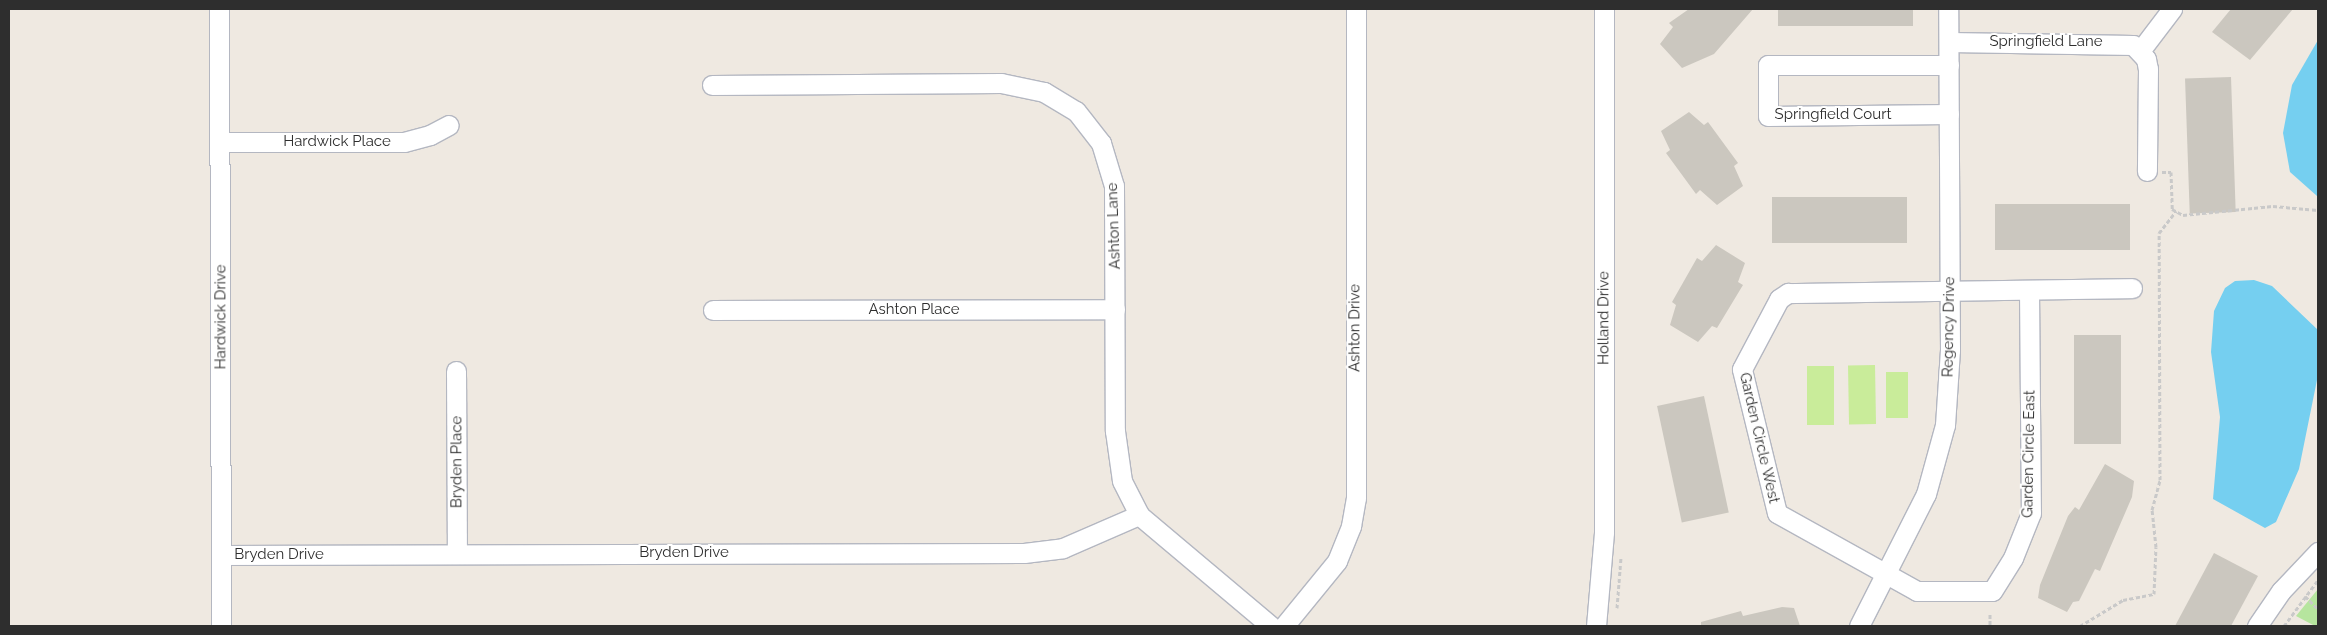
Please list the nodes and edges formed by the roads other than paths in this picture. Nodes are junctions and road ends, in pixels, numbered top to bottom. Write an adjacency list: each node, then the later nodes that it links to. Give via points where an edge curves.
1 (219, 9): 12 (street, Hardwick Drive)
2 (1356, 9): 27 (street, Ashton Drive, via 1355,504 1337,561)
3 (1604, 9): 28 (street, Holland Drive, via 1604,532)
4 (1948, 9): 6 (street, Regency Drive)
5 (2172, 9): 7 (street)
6 (1949, 42): 7 (street, Springfield Lane, via 2122,42); 8 (street, Regency Drive)
7 (2140, 51): 13 (street, via 2148,69)
8 (1949, 65): 10 (street, Regency Drive); 10 (street, Springfield Court, via 1768,65 1768,116)
9 (712, 85): 17 (street, Ashton Lane, via 1001,84 1054,97 1091,128 1111,167 1115,198)
10 (1949, 114): 15 (street, Regency Drive)
11 (449, 125): 12 (street, Hardwick Place, via 430,135 404,142)
12 (221, 142): 23 (street, Hardwick Drive)
13 (2147, 171)
14 (2132, 288): 16 (street)
15 (1950, 290): 16 (street); 24 (street, Regency Drive, via 1950,377 1940,450 1926,494); 24 (street, Garden Circle West, via 1788,292 1779,298 1742,368 1777,513)
16 (2028, 290): 24 (street, Garden Circle East, via 2031,513 2013,558 1992,591 1917,591)
17 (1115, 309): 18 (street, Ashton Place); 20 (street, Ashton Lane, via 1118,467)
18 (713, 310)
19 (456, 371): 22 (street, Bryden Place)
20 (1139, 515): 22 (street, Bryden Drive, via 1063,548 1024,553); 26 (street, Ashton Lane)
21 (2318, 552): 30 (street, via 2281,591)
22 (457, 553): 23 (street, Bryden Drive)
23 (221, 555): 25 (street, Hardwick Drive)
24 (1887, 575): 29 (street, Regency Drive)
25 (221, 626)
26 (1271, 626)
27 (1284, 626)
28 (1596, 626)
29 (1860, 626)
30 (2257, 626)

